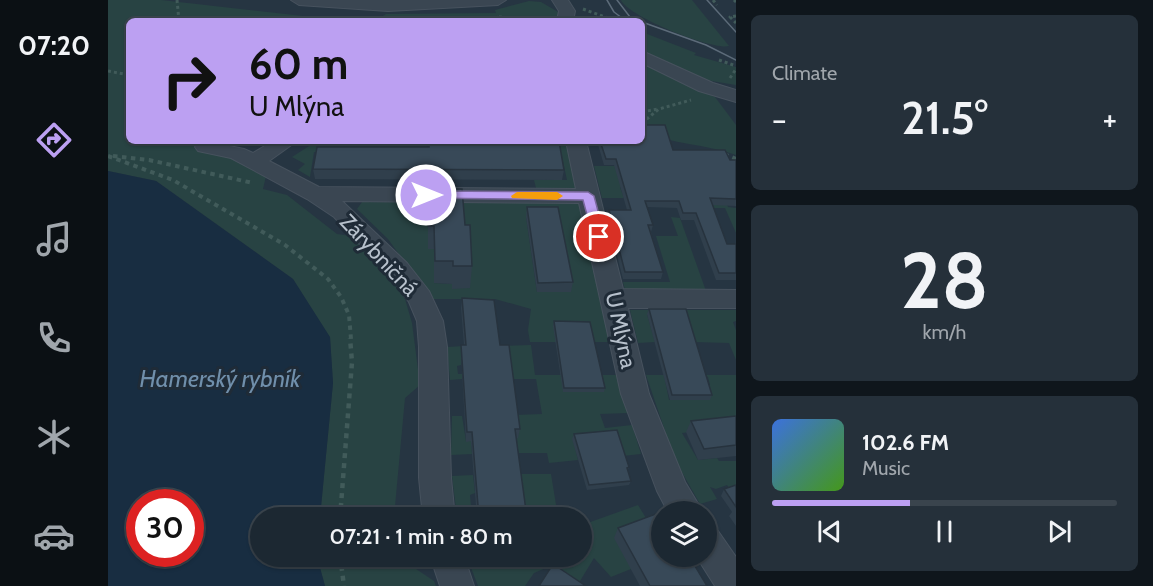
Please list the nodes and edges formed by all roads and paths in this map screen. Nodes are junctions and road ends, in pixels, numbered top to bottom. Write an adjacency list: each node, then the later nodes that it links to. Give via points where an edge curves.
1 (177, 0): 9 (path)
2 (299, 0): 4 (street)
3 (712, 0): 5 (path)
4 (387, 3): 6 (street)
5 (717, 5)
6 (499, 8): 10 (path)
7 (569, 14): 11 (path, via 579,8)
8 (736, 16): 12 (path, via 729,17)
9 (179, 18)
10 (534, 18)
11 (607, 18)
12 (736, 23)
13 (645, 57): 18 (street)
14 (719, 60): 15 (path)
15 (736, 66)
16 (108, 71): 17 (path)
17 (126, 74)
18 (728, 94): 22 (street)
19 (692, 99): 20 (path)
20 (659, 109): 21 (path); 23 (path)
21 (645, 111)
22 (736, 114)
23 (645, 121)
24 (284, 144): 30 (street)
25 (577, 144): 32 (street, U Mlýna)
26 (205, 147): 30 (street, Zárybničná, via 237,153)
27 (719, 152): 29 (path)
28 (108, 156): 30 (path); 36 (path, via 173,180 285,245 321,272 341,297 350,322 352,362)
29 (736, 159)
30 (254, 173): 31 (street, Zárybničná)
31 (315, 194): 32 (street); 37 (street, Zárybničná, via 366,234 398,269 428,314 433,347)
32 (588, 196): 33 (street, U Mlýna)
33 (615, 298): 34 (street); 35 (street, U Mlýna, via 635,394)
34 (736, 299)
35 (680, 501)
36 (341, 507)
37 (438, 507)
38 (717, 559): 43 (street)
39 (341, 567): 41 (path)
40 (451, 567): 42 (street)
41 (344, 586)
42 (457, 586)
43 (735, 586)

